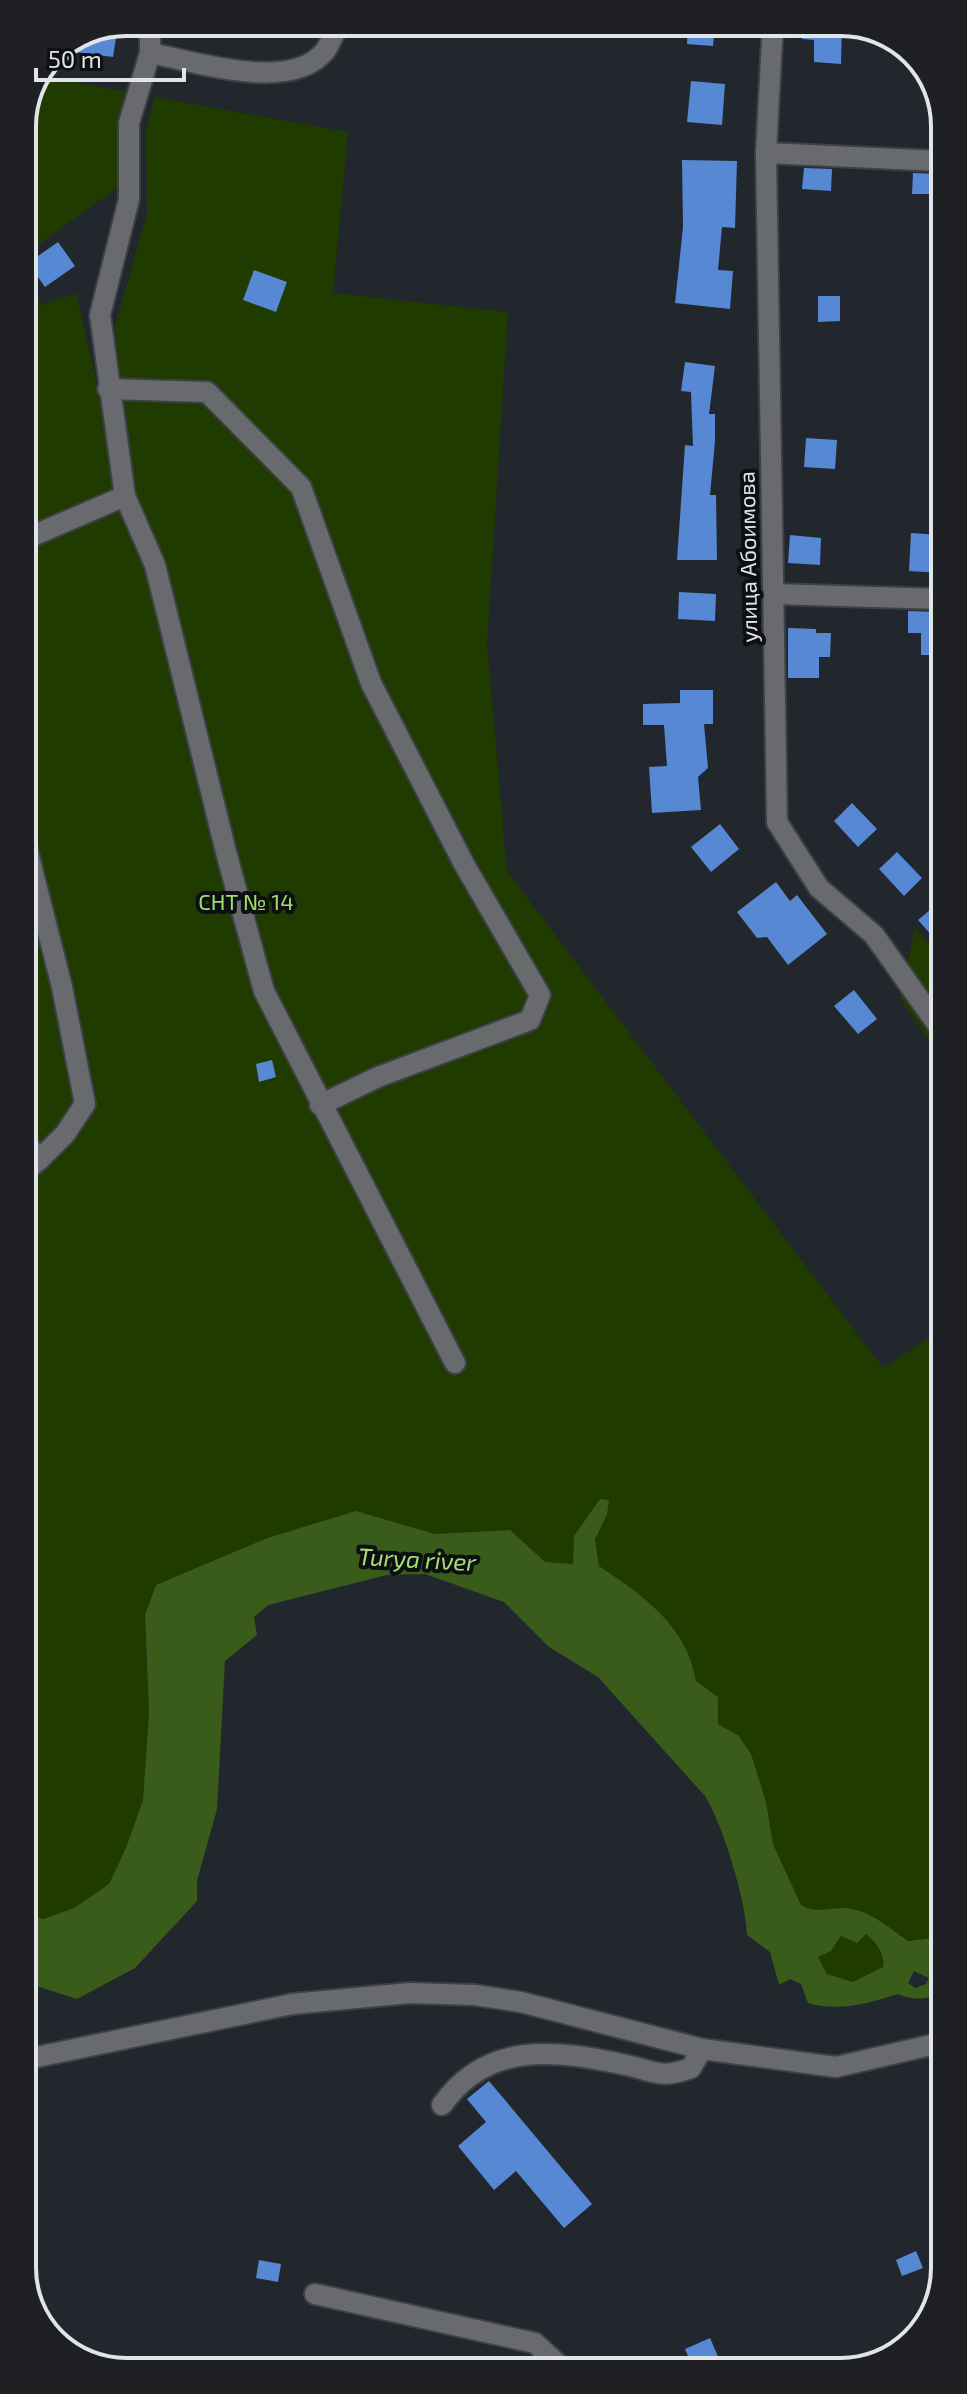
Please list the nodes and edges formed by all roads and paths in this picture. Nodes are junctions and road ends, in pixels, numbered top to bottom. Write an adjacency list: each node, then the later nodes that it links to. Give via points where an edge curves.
1 (150, 36): 4 (street)
2 (332, 36): 4 (street, via 325,51 298,71 266,74)
3 (772, 36): 5 (street, улица Абоимова)
4 (150, 53): 7 (street, via 129,123 129,199 100,315)
5 (766, 153): 6 (street); 10 (street, улица Абоимова)
6 (931, 161)
7 (108, 389): 8 (street); 14 (street, via 207,392 301,487 371,683 457,852 540,995 530,1020 378,1077)
8 (125, 496): 9 (street); 14 (street, via 155,565 264,991)
9 (36, 534)
10 (773, 594): 11 (street); 13 (street, улица Абоимова, via 777,822 819,888 874,935)
11 (931, 599)
12 (36, 884): 15 (street, via 85,1104 65,1134)
13 (931, 1015)
14 (320, 1105): 16 (street)
15 (36, 1161)
16 (455, 1363)
17 (931, 2045): 18 (street, via 836,2067)
18 (702, 2049): 19 (street, via 521,2002 410,1993 292,2004); 20 (street, via 691,2068 668,2076 525,2052 486,2065)
19 (36, 2057)
20 (442, 2105)
21 (315, 2294): 22 (street, via 535,2343)
22 (551, 2358)

